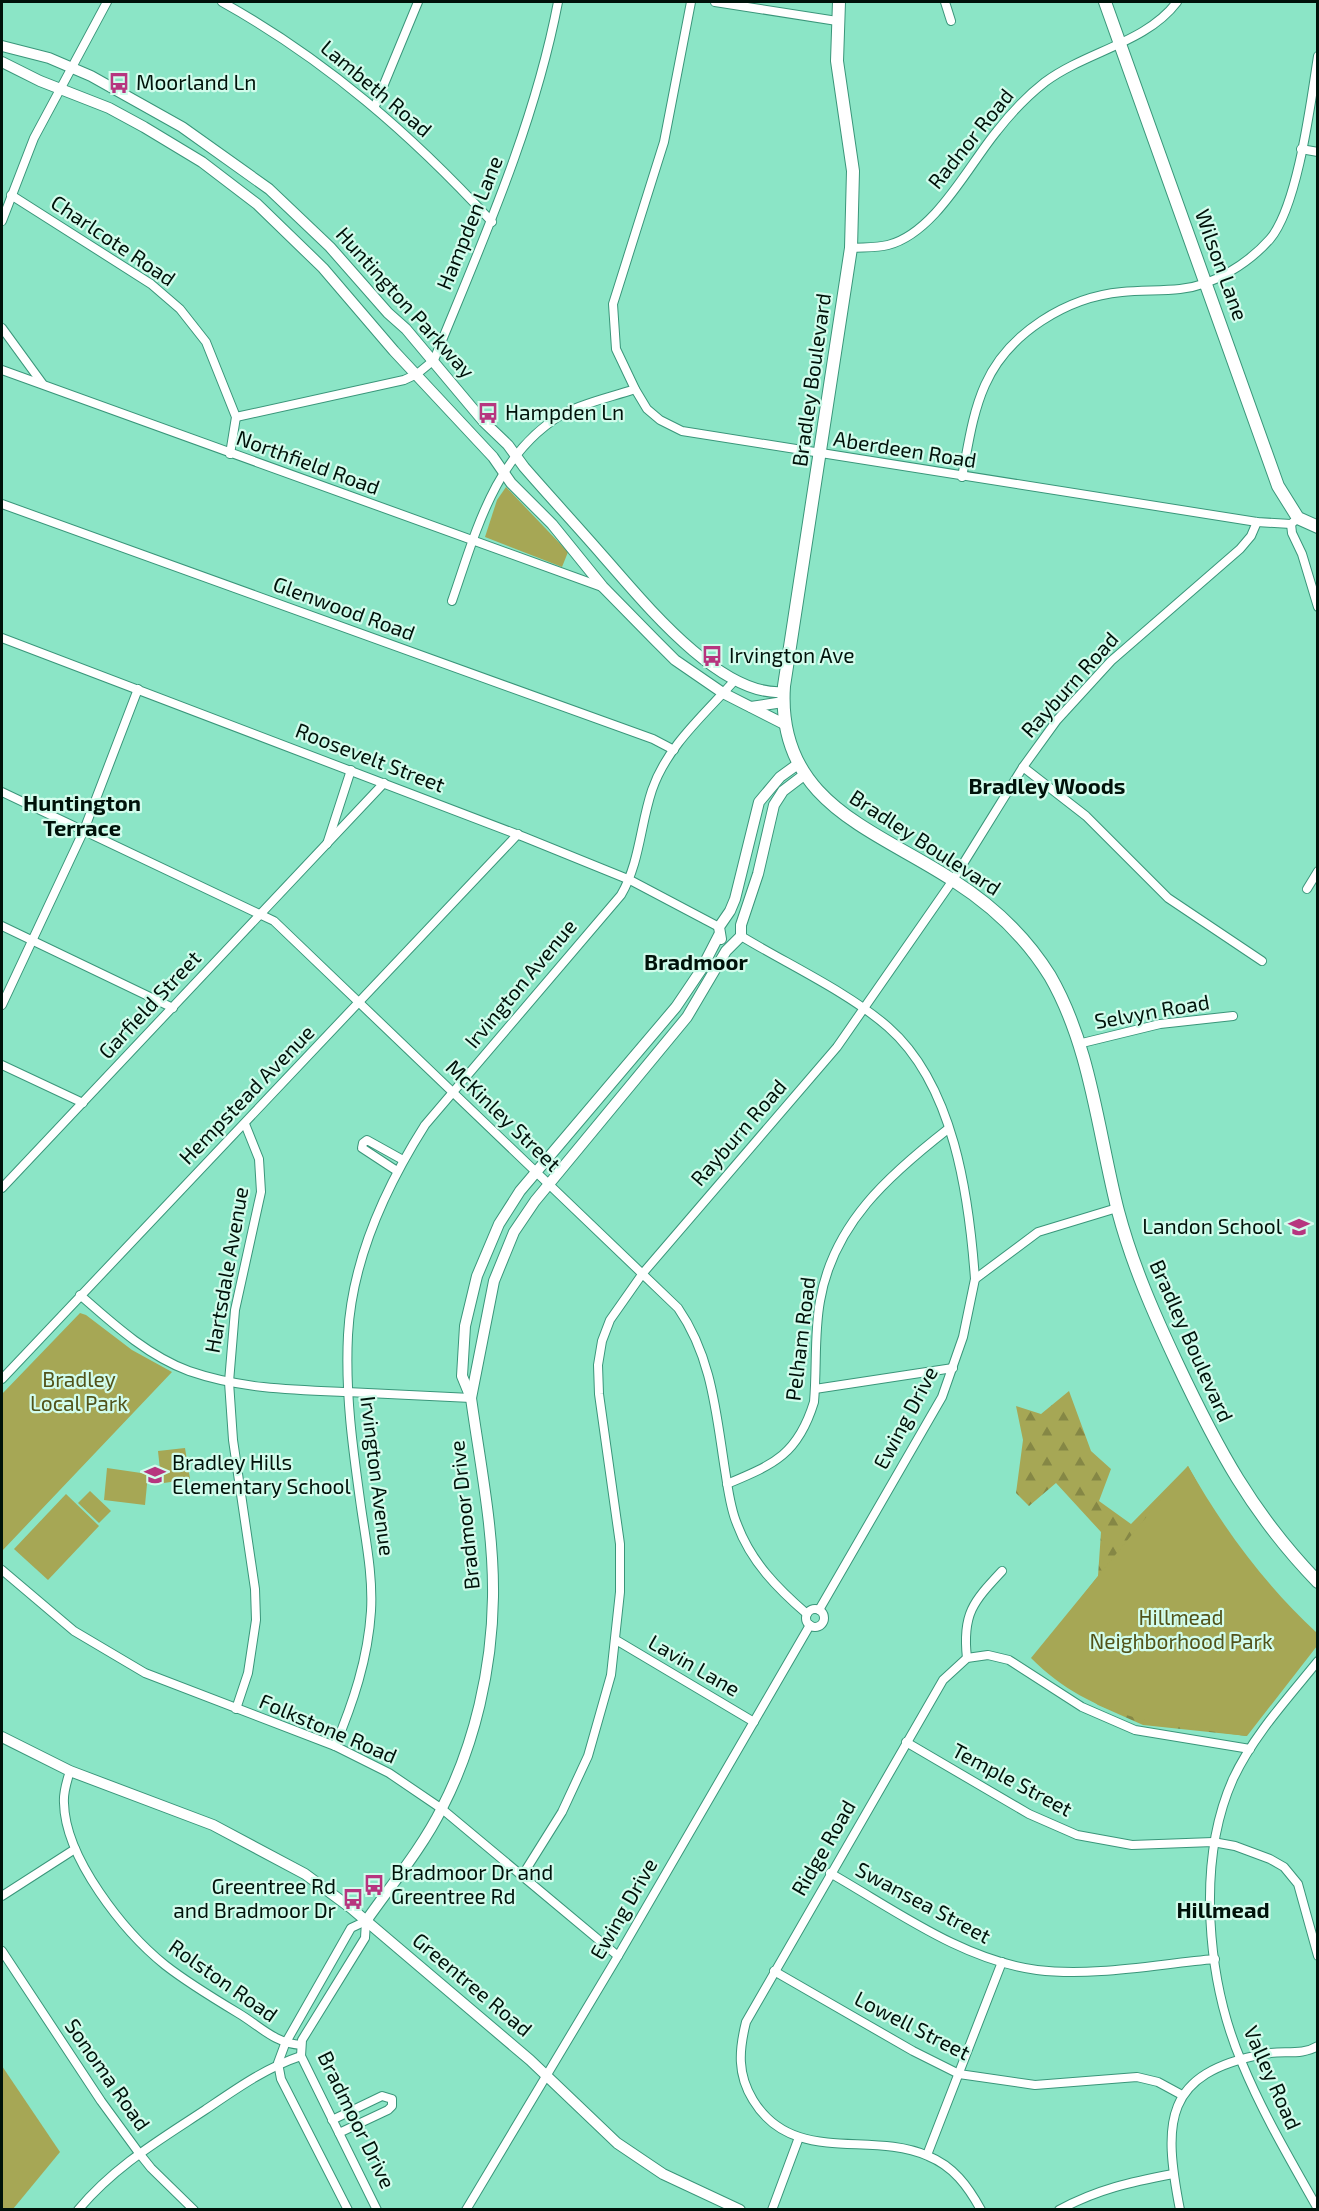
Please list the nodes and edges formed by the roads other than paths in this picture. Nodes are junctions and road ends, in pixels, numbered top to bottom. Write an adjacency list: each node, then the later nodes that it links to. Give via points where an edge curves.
1 (107, 2): 17 (street)
2 (222, 2): 19 (street, Lambeth Road, via 321,63)
3 (418, 2): 19 (street)
4 (558, 2): 24 (street, Hampden Lane, via 539,82)
5 (691, 2): 32 (street, Aberdeen Road, via 664,142 613,304 616,349)
6 (715, 2): 11 (street)
7 (839, 2): 11 (main road, Bradley Boulevard)
8 (945, 2): 12 (street)
9 (1105, 2): 13 (main road, Wilson Lane)
10 (1177, 2): 13 (street, Radnor Road, via 1145,31)
11 (837, 21): 25 (main road, Bradley Boulevard, via 837,61 852,171)
12 (951, 21)
13 (1120, 42): 25 (street, Radnor Road, via 1070,66 1028,96 924,225 888,245); 26 (main road, Wilson Lane)
14 (2, 46): 17 (street, Huntington Parkway)
15 (1317, 56): 20 (street)
16 (2, 62): 18 (street, Huntington Parkway)
17 (70, 67): 18 (street); 28 (street, Huntington Parkway, via 182,127 269,189 330,247)
18 (58, 89): 22 (street); 30 (street, Huntington Parkway, via 109,108 170,142 257,204 323,268)
19 (375, 106): 24 (street, Lambeth Road, via 443,169)
20 (1301, 149): 21 (street); 26 (street, via 1286,211 1270,238 1239,267)
21 (1317, 152)
22 (11, 195): 23 (street); 33 (street, Charlcote Road, via 151,284 180,309 206,342)
23 (2, 221)
24 (492, 222): 28 (street, Hampden Lane)
25 (851, 248): 35 (main road, Bradley Boulevard)
26 (1207, 281): 38 (street, via 1183,289 1092,297 1059,310 1031,328 986,383); 40 (main road, Wilson Lane, via 1278,486)
27 (2, 328): 31 (street)
28 (434, 360): 30 (street, Hampden Lane); 36 (street, Huntington Parkway)
29 (2, 370): 31 (street, Northfield Road)
30 (417, 374): 33 (street, Hampden Lane); 37 (street, Huntington Parkway)
31 (42, 384): 34 (street, Northfield Road)
32 (635, 390): 35 (street, Aberdeen Road, via 647,409 682,431); 36 (street, via 563,415)
33 (236, 417): 34 (street)
34 (230, 454): 43 (street, Northfield Road)
35 (821, 455): 38 (street, Aberdeen Road); 52 (main road, Bradley Boulevard)
36 (515, 456): 37 (street); 44 (street, Huntington Parkway)
37 (503, 471): 43 (street); 45 (street, Huntington Parkway)
38 (962, 477): 41 (street, Aberdeen Road)
39 (2, 504): 55 (street, Glenwood Road)
40 (1295, 521): 41 (street, Aberdeen Road); 42 (main road); 47 (street, via 1292,533)
41 (1257, 522): 56 (street, Rayburn Road, via 1240,549 1111,661 1057,720)
42 (1317, 527)
43 (473, 541): 45 (street, Northfield Road); 46 (street)
44 (618, 573): 45 (street); 49 (street, Huntington Parkway, via 668,628)
45 (603, 587): 51 (street, Huntington Parkway, via 675,660)
46 (452, 601)
47 (1317, 607)
48 (2, 638): 50 (street, Roosevelt Street)
49 (735, 680): 51 (street, Irvington Avenue); 52 (street, Huntington Parkway)
50 (138, 689): 58 (street, Roosevelt Street); 61 (street)
51 (723, 693): 53 (street, Huntington Parkway); 55 (street, Irvington Avenue)
52 (783, 697): 53 (street); 54 (main road, Bradley Boulevard)
53 (751, 707): 54 (street, Huntington Parkway)
54 (786, 725): 57 (main road, Bradley Boulevard)
55 (674, 750): 65 (street, Irvington Avenue, via 653,789)
56 (1023, 767): 66 (street, Rayburn Road); 73 (street, via 1086,816 1168,898)
57 (801, 769): 66 (main road, Bradley Boulevard, via 824,799 846,818); 70 (street, Bradmoor Drive, via 780,777 759,802 744,870 733,905); 71 (street, Bradmoor Drive, via 774,805)
58 (351, 770): 59 (street, Roosevelt Street); 63 (street, Garfield Street)
59 (384, 783): 62 (street, Roosevelt Street); 63 (street, Garfield Street)
60 (2, 792): 61 (street, McKinley Street)
61 (84, 830): 68 (street, McKinley Street); 72 (street)
62 (518, 834): 65 (street, Roosevelt Street); 74 (street, Hempstead Avenue)
63 (326, 847): 68 (street, Garfield Street)
64 (1317, 871): 67 (street)
65 (630, 880): 70 (street, Roosevelt Street); 81 (street, Irvington Avenue)
66 (953, 880): 77 (street, Rayburn Road); 79 (main road, Bradley Boulevard, via 997,913 1027,944 1059,994)
67 (1307, 890)
68 (261, 915): 74 (street, McKinley Street, via 273,921); 76 (street, Garfield Street)
69 (2, 926): 72 (street)
70 (720, 927): 71 (street, via 724,941); 71 (street, via 732,919); 87 (street, Bradmoor Drive, via 700,970 676,1007)
71 (738, 935): 77 (street); 88 (street, Bradmoor Drive, via 687,1017)
72 (32, 940): 75 (street); 76 (street)
73 (1262, 961)
74 (359, 1003): 81 (street, McKinley Street); 83 (street, Hempstead Avenue)
75 (2, 1005)
76 (173, 1008): 82 (street, Garfield Street)
77 (864, 1010): 84 (street, via 888,1027 918,1060); 91 (street, Rayburn Road, via 837,1047)
78 (1233, 1016): 79 (street, Selvyn Road, via 1160,1024)
79 (1078, 1044): 90 (main road, Bradley Boulevard)
80 (2, 1065): 82 (street)
81 (453, 1092): 85 (street, Irvington Avenue, via 425,1125); 87 (street, McKinley Street)
82 (83, 1104): 89 (street, Garfield Street)
83 (245, 1124): 93 (street, Hempstead Avenue); 96 (street, Hartsdale Avenue, via 259,1159 261,1192 235,1310)
84 (948, 1129): 92 (street, via 965,1188); 97 (street, Pelham Road, via 875,1192 840,1241 826,1272 820,1302)
85 (403, 1160): 86 (street, Irvington Avenue); 86 (street, via 367,1140 363,1143 367,1154)
86 (397, 1171): 98 (street, Irvington Avenue, via 374,1218 357,1273 348,1334)
87 (536, 1173): 88 (street, McKinley Street); 99 (street, Bradmoor Drive, via 499,1224 477,1276 465,1326 462,1376)
88 (549, 1184): 91 (street, McKinley Street); 99 (street, Bradmoor Drive, via 514,1232 503,1257 483,1329)
89 (2, 1188)
90 (1117, 1208): 92 (street, via 1038,1232); 103 (main road, Bradley Boulevard, via 1148,1297 1219,1448 1262,1517)
91 (643, 1273): 100 (street, McKinley Street, via 678,1308 702,1349 710,1373); 107 (street, Rayburn Road, via 610,1320 598,1365 598,1394 620,1544)
92 (975, 1279): 94 (street, Ewing Drive)
93 (80, 1295): 95 (street, Hempstead Avenue); 96 (street, via 151,1351 188,1370)
94 (953, 1368): 97 (street); 104 (street, Ewing Drive, via 933,1414)
95 (2, 1379)
96 (229, 1382): 98 (street, via 267,1390); 110 (street, Hartsdale Avenue, via 256,1620 252,1656)
97 (815, 1389): 100 (street, Pelham Road, via 810,1417 795,1443 778,1461)
98 (347, 1392): 99 (street); 114 (street, Irvington Avenue, via 370,1570 371,1610 359,1681)
99 (471, 1398): 117 (street, Bradmoor Drive, via 491,1543 492,1628 476,1717)
100 (727, 1484): 105 (street, McKinley Street, via 736,1524 754,1558 782,1593)
101 (2, 1570): 110 (street, Folkstone Road, via 74,1631 145,1673)
102 (1002, 1571): 108 (street, via 970,1610 964,1634)
103 (1317, 1582)
104 (819, 1610): 105 (street); 106 (street, via 823,1622 817,1627)
105 (807, 1614): 106 (street)
106 (810, 1625): 111 (street, Ewing Drive)
107 (616, 1640): 111 (street, Lavin Lane); 121 (street, Rayburn Road, via 611,1675 588,1756 562,1812)
108 (967, 1658): 113 (street, Ridge Road, via 943,1680); 115 (street, via 988,1655 1009,1660 1082,1707 1136,1730)
109 (1317, 1661): 115 (street, Valley Road)
110 (236, 1709): 114 (street, Folkstone Road)
111 (754, 1722): 125 (street, Ewing Drive)
112 (2, 1737): 116 (street, Greentree Road)
113 (906, 1742): 118 (street, Temple Street, via 1029,1814 1077,1835 1132,1845); 120 (street, Ridge Road)
114 (335, 1746): 117 (street, Folkstone Road, via 390,1773)
115 (1250, 1749): 118 (street, Valley Road, via 1228,1791)
116 (70, 1771): 119 (street, Rolston Road, via 64,1803); 123 (street, Greentree Road, via 242,1838 305,1874)
117 (442, 1809): 121 (street, Folkstone Road); 123 (street, Bradmoor Drive)
118 (1213, 1842): 126 (street, Temple Street, via 1235,1846 1284,1867 1304,1898); 127 (street, Valley Road, via 1210,1902)
119 (75, 1849): 122 (street); 130 (street, Rolston Road, via 124,1923 163,1964)
120 (831, 1873): 128 (street, Swansea Street, via 948,1941); 129 (street, Ridge Road)
121 (522, 1876): 125 (street, Folkstone Road)
122 (2, 1896)
123 (366, 1921): 130 (street, Bradmoor Drive, via 351,1928); 131 (street, Bradmoor Drive, via 364,1938); 137 (street, Greentree Road)
124 (2, 1951): 142 (street, Sonoma Road)
125 (618, 1956): 137 (street, Ewing Drive)
126 (1317, 1956)
127 (1215, 1959): 128 (street, Swansea Street, via 1076,1972 1035,1970); 134 (street, Valley Road, via 1227,2020)
128 (1002, 1962): 136 (street)
129 (774, 1971): 136 (street, Lowell Street); 141 (street, Ridge Road, via 746,2022 739,2047 740,2068 759,2111)
130 (285, 2044): 131 (street, Rolston Road); 135 (street, Bradmoor Drive)
131 (301, 2045): 133 (street, Bradmoor Drive)
132 (1317, 2046): 134 (street, via 1305,2052 1264,2054)
133 (301, 2056): 135 (street); 139 (street, Bradmoor Drive)
134 (1241, 2061): 138 (street, via 1202,2075); 145 (street, Valley Road)
135 (278, 2064): 142 (street); 148 (street, via 281,2079)
136 (959, 2073): 138 (street, Lowell Street, via 1035,2085 1137,2076); 143 (street)
137 (547, 2076): 150 (street, Ewing Drive); 151 (street, Greentree Road, via 630,2153 672,2179)
138 (1182, 2095): 144 (street, via 1171,2126)
139 (332, 2120): 140 (street, Bradmoor Drive); 140 (street, via 382,2096 392,2099 387,2110)
140 (339, 2133): 149 (street, Bradmoor Drive)
141 (798, 2140): 143 (street, Ridge Road); 152 (street)
142 (139, 2153): 146 (street, via 99,2185); 147 (street, Sonoma Road)
143 (927, 2155): 153 (street, Ridge Road, via 959,2176)
144 (1173, 2174): 154 (street, via 1116,2185); 155 (street)
145 (1317, 2209)
146 (78, 2210)
147 (194, 2210)
148 (348, 2210)
149 (377, 2210)
150 (466, 2210)
151 (740, 2210)
152 (772, 2210)
153 (981, 2210)
154 (1059, 2210)
155 (1180, 2210)

